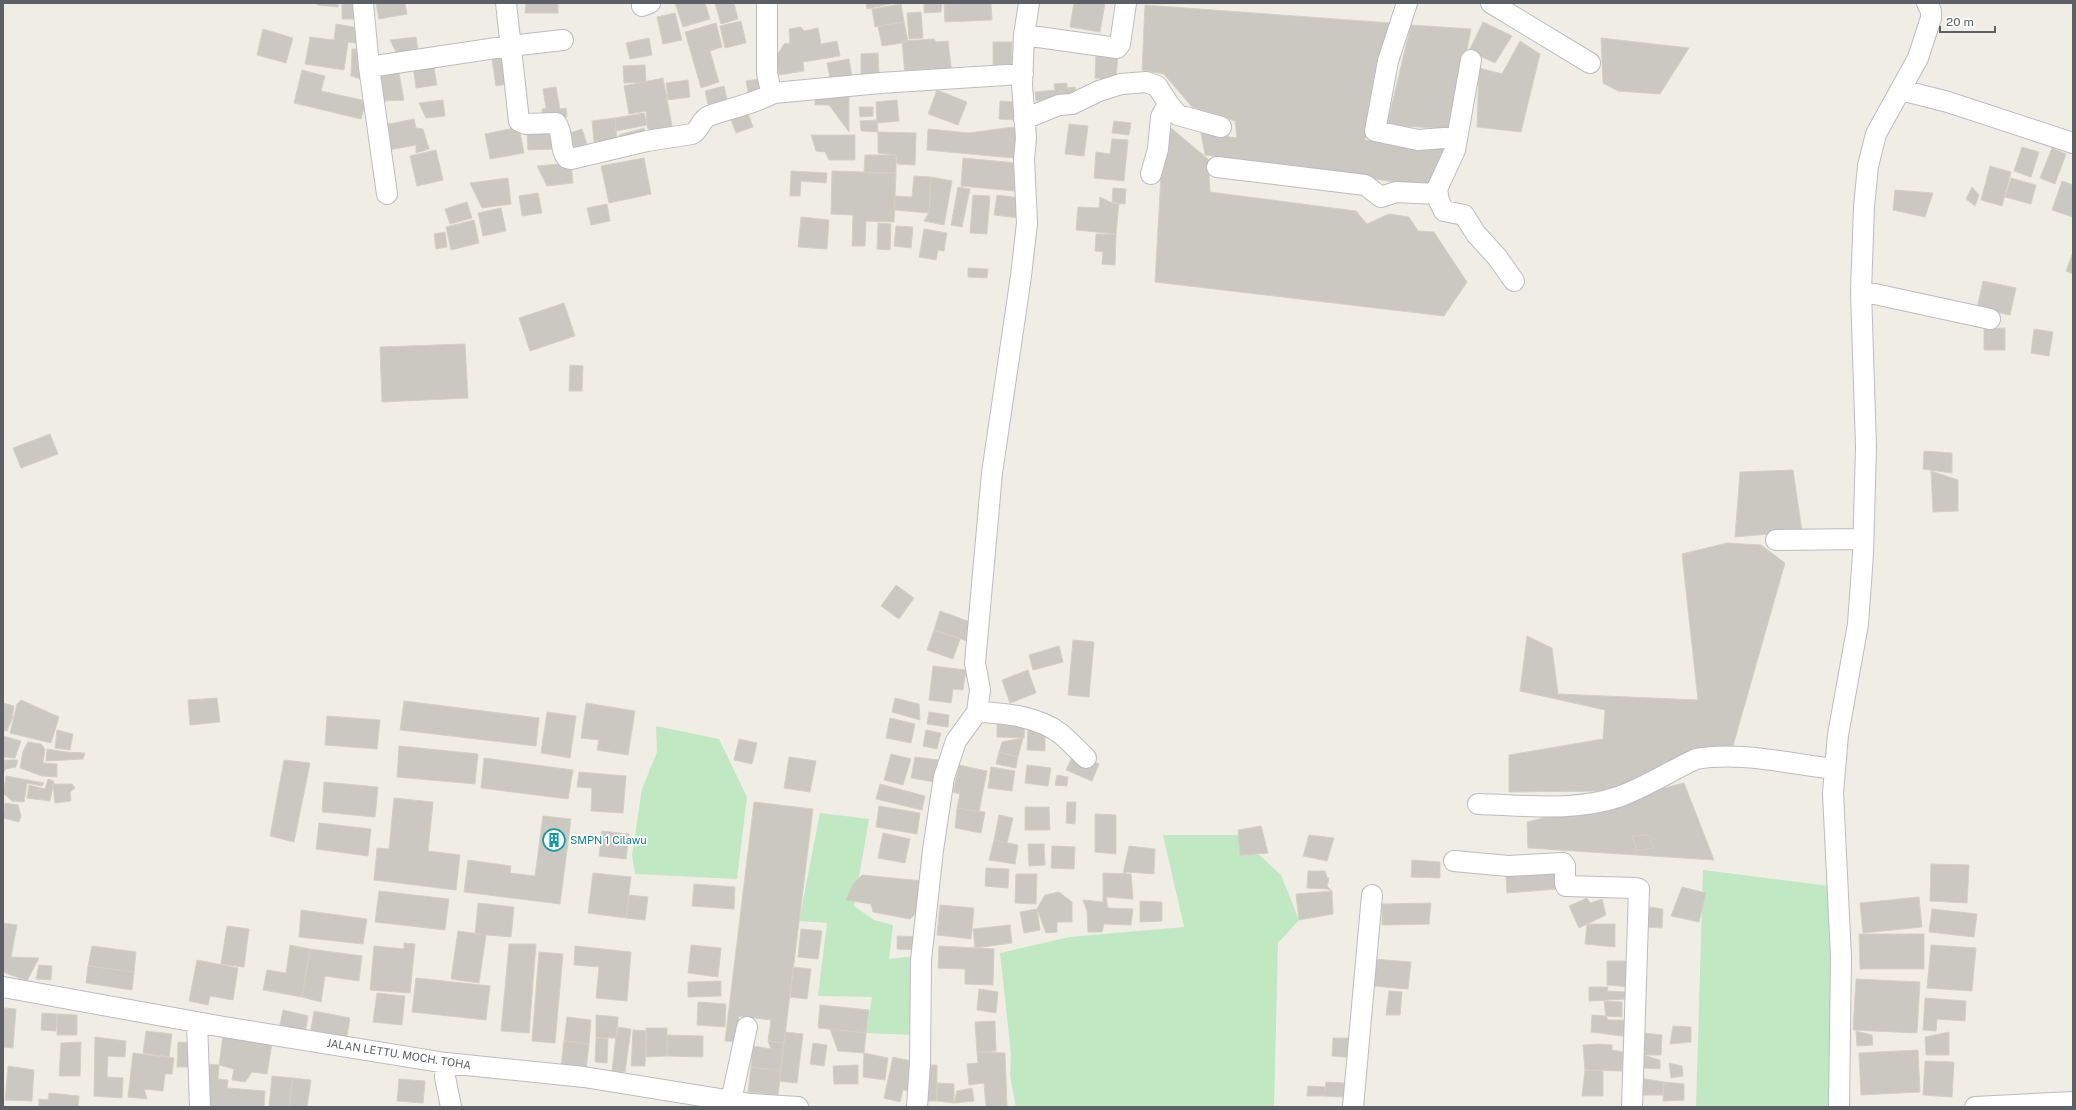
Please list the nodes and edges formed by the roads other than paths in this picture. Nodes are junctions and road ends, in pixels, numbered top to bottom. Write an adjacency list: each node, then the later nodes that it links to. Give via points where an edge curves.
1 (363, 3): 14 (street)
2 (506, 3): 11 (street)
3 (767, 3): 17 (street, via 767,73 770,92)
4 (1029, 3): 9 (street)
5 (1126, 3): 9 (street, via 1120,44 1117,48)
6 (1407, 3): 21 (street, via 1388,61 1375,131 1418,140)
7 (1491, 3): 13 (street)
8 (1927, 3): 16 (street, via 1931,18 1918,58)
9 (1024, 35): 15 (street)
10 (563, 40): 11 (street)
11 (510, 46): 14 (street); 17 (street, via 518,121 526,124 556,123 564,155 571,159 647,141 692,134 708,117 751,104)
12 (1471, 60): 21 (street)
13 (1590, 63)
14 (369, 66): 25 (street)
15 (1023, 74): 17 (street); 19 (street)
16 (1901, 90): 22 (street, via 1948,102); 28 (street, via 1876,134 1868,166)
17 (774, 93)
18 (1168, 104): 19 (street, via 1157,86 1146,82 1122,84 1098,90 1072,104 1059,105); 20 (street, via 1178,115); 24 (street, via 1162,114 1158,149)
19 (1024, 119): 32 (street, via 1027,222 992,473 975,663 980,690)
20 (1221, 127)
21 (1458, 137): 26 (street, via 1453,157 1438,185)
22 (2073, 143)
23 (1217, 168): 26 (street, via 1365,185 1381,198 1399,192)
24 (1151, 174)
25 (387, 194)
26 (1437, 194): 27 (street, via 1444,211 1464,214 1472,230 1497,257)
27 (1514, 281)
28 (1861, 292): 29 (street); 30 (street, via 1866,447)
29 (1990, 319)
30 (1863, 539): 31 (street); 34 (street, via 1858,624 1838,735)
31 (1776, 540)
32 (977, 712): 33 (street, via 1036,721 1059,733); 47 (street, via 956,741 944,777 921,960)
33 (1086, 758)
34 (1835, 769): 35 (street, via 1737,757 1708,757 1696,759 1618,797 1586,804); 50 (street, via 1833,793 1841,957)
35 (1478, 804)
36 (1454, 862): 49 (street, via 1508,866 1563,863 1566,866 1566,886 1639,889)
37 (1372, 895): 48 (street)
38 (3, 987): 39 (street, JALAN LETTU. MOCH. TOHA)
39 (197, 1022): 41 (street, JALAN LETTU. MOCH. TOHA); 44 (street)
40 (747, 1027): 42 (street)
41 (446, 1063): 42 (street, JALAN LETTU. MOCH. TOHA, via 584,1077); 45 (street, via 445,1076)
42 (731, 1101): 46 (street, JALAN LETTU. MOCH. TOHA)
43 (2073, 1102): 51 (street)
44 (200, 1107)
45 (452, 1107)
46 (798, 1107)
47 (917, 1107)
48 (1353, 1107)
49 (1632, 1107)
50 (1839, 1107)
51 (1975, 1107)

